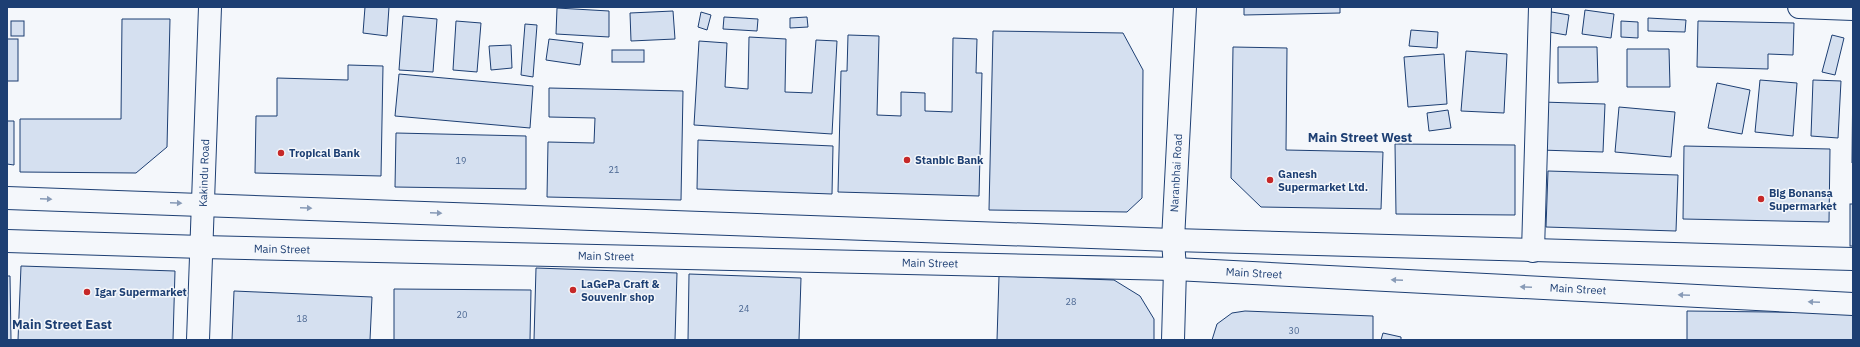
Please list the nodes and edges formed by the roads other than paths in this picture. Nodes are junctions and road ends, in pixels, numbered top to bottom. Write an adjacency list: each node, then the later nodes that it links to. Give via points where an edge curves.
1 (210, 7): 7 (street, Kakindu Road)
2 (1184, 7): 8 (street, Naranbhai Road)
3 (1540, 7): 11 (street)
4 (1799, 7): 5 (street)
5 (1853, 9)
6 (7, 198): 7 (street, one-way to 7)
7 (203, 204): 8 (street, one-way to 8); 10 (street, Kakindu Road)
8 (1173, 240): 11 (street); 13 (street, Naranbhai Road)
9 (7, 241): 10 (street, Main Street)
10 (202, 247): 13 (street, Main Street); 15 (street, Kakindu Road)
11 (1533, 251): 12 (street)
12 (1853, 258)
13 (1175, 268): 14 (street, Main Street, one-way to 13); 16 (street, Naranbhai Road)
14 (1853, 304)
15 (198, 340)
16 (1173, 340)

